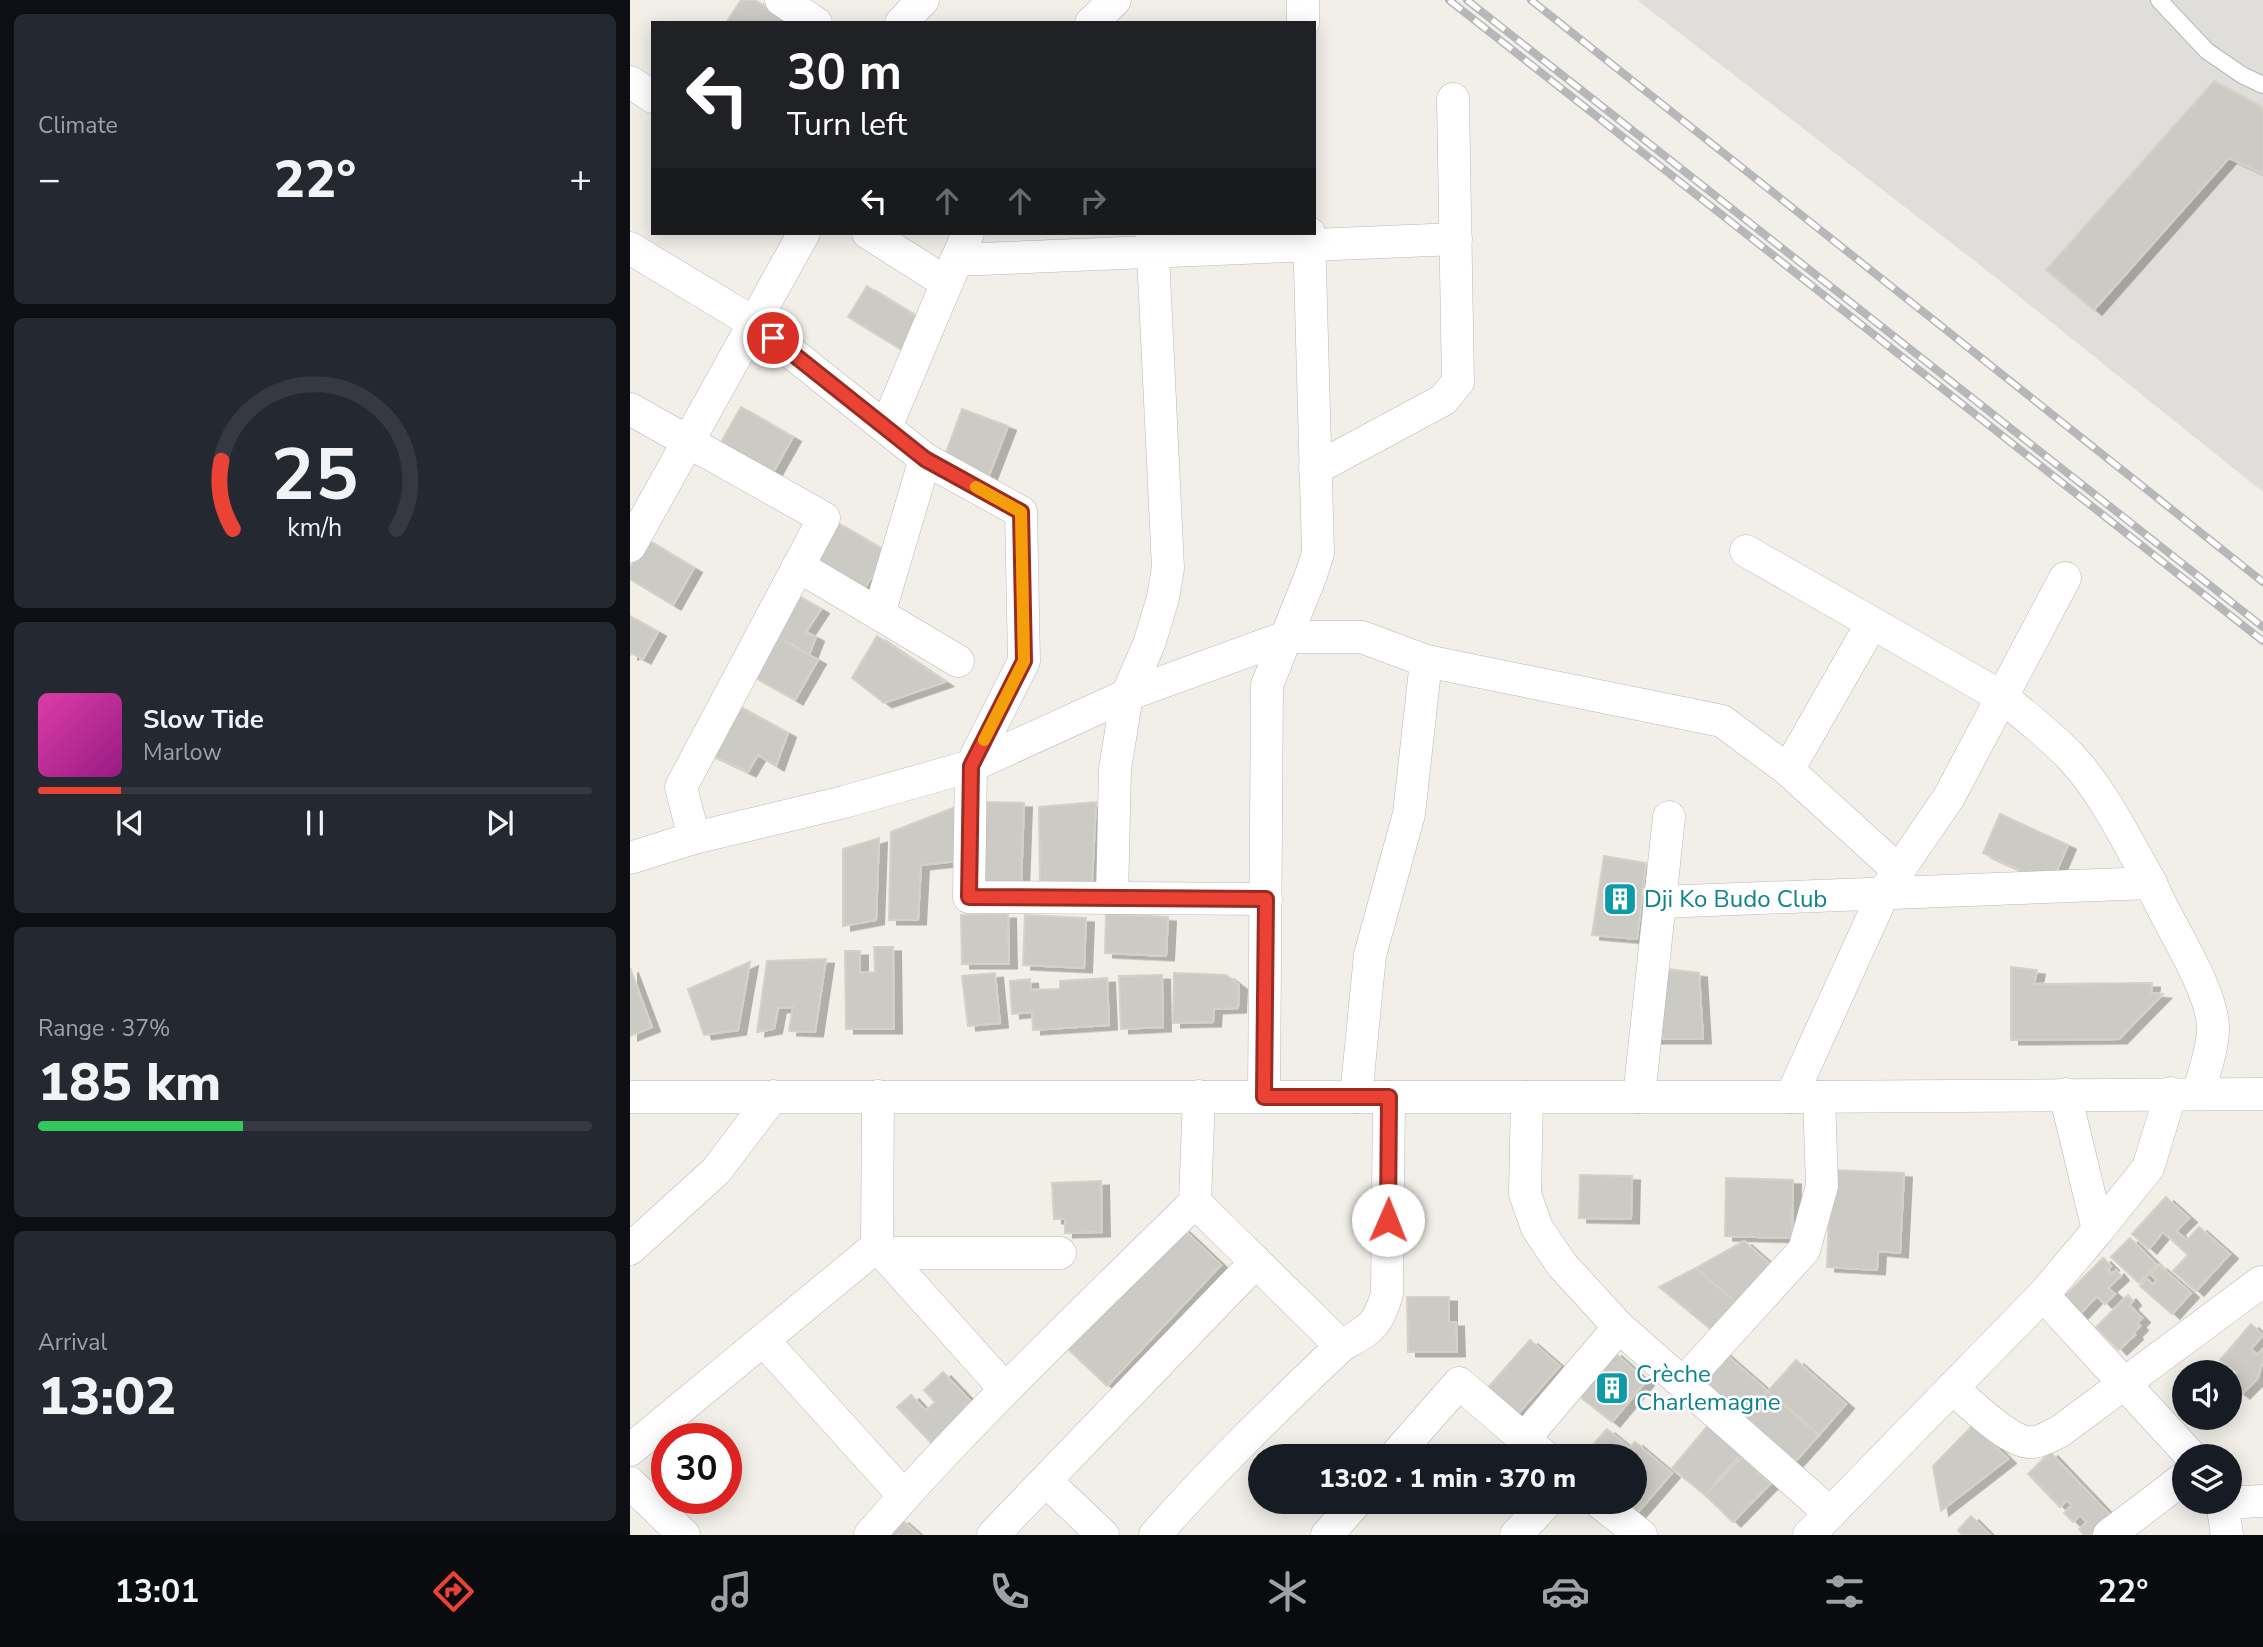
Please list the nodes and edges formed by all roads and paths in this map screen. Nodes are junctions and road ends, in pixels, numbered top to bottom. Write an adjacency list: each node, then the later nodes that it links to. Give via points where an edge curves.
1 (781, 0): 6 (street)
2 (923, 0): 7 (street)
3 (1115, 0): 8 (street)
4 (1303, 0): 9 (street)
5 (2159, 0): 11 (lane, via 2207,51)
6 (813, 21)
7 (903, 21)
8 (1093, 21)
9 (1303, 21)
10 (630, 82): 12 (street)
11 (2263, 85)
12 (651, 96)
13 (1453, 99): 17 (street)
14 (803, 235): 21 (street)
15 (875, 235): 20 (street)
16 (1309, 239): 17 (street); 18 (street); 26 (street)
17 (1456, 239): 26 (street, via 1458,382 1443,400)
18 (1152, 242): 20 (street); 36 (street, via 1168,568 1149,644)
19 (630, 248): 21 (street)
20 (957, 258): 23 (street)
21 (754, 323): 23 (street); 24 (street)
22 (630, 410): 24 (street)
23 (886, 427): 25 (street)
24 (688, 442): 27 (street); 29 (street, via 824,518)
25 (925, 459): 31 (street); 38 (street, via 1021,512 1024,661)
26 (1315, 469): 33 (street, via 1318,553)
27 (630, 546)
28 (1746, 551): 32 (street)
29 (798, 566): 31 (street); 41 (street, via 681,787)
30 (2065, 578): 37 (street)
31 (878, 614): 34 (street)
32 (1872, 624): 37 (street); 39 (street)
33 (1286, 637): 35 (street, via 1362,637); 36 (street); 46 (street, via 1267,685)
34 (958, 661)
35 (1426, 661): 39 (street, via 1722,721); 56 (street, via 1409,814 1370,955)
36 (1127, 695): 38 (street); 45 (street, via 1115,769)
37 (2002, 697): 43 (street, via 1949,797); 44 (street, via 2073,759 2101,796)
38 (971, 766): 41 (street); 45 (street, via 969,897)
39 (1788, 770): 43 (street)
40 (1669, 817): 47 (street)
41 (694, 838): 42 (street)
42 (630, 858)
43 (1891, 881): 44 (street); 47 (street); 60 (street)
44 (2151, 883): 48 (street, via 2209,1005 2213,1029 2208,1061)
45 (1112, 898): 46 (street)
46 (1266, 899): 55 (street)
47 (1660, 902): 59 (street)
48 (2184, 1093): 49 (street); 50 (street); 62 (street, via 2148,1168)
49 (2065, 1094): 60 (street); 62 (street)
50 (2263, 1094)
51 (774, 1096): 52 (street); 53 (street); 63 (street, via 716,1171)
52 (878, 1096): 54 (street); 64 (street)
53 (630, 1097)
54 (1199, 1097): 55 (street); 61 (street)
55 (1264, 1097): 56 (street)
56 (1356, 1097): 57 (street)
57 (1389, 1097): 58 (street); 71 (street, via 1387,1294 1374,1326)
58 (1527, 1097): 59 (street); 69 (street, via 1525,1194 1537,1228 1562,1265)
59 (1639, 1097): 60 (street)
60 (1805, 1097): 72 (street, via 1822,1186 1804,1250)
61 (1195, 1202): 66 (street); 75 (street)
62 (2098, 1230): 68 (street)
63 (630, 1249)
64 (881, 1250): 65 (street); 70 (street); 75 (street)
65 (1060, 1253)
66 (1256, 1262): 71 (street); 81 (street)
67 (2261, 1282): 73 (street)
68 (2043, 1294): 73 (street); 74 (street)
69 (1619, 1327): 72 (street); 78 (street)
70 (763, 1340): 80 (street); 84 (street)
71 (1341, 1346): 96 (street)
72 (1683, 1383): 91 (street)
73 (2123, 1384): 74 (street, via 2059,1432 2030,1443 2002,1429); 79 (street)
74 (1952, 1388): 91 (street)
75 (1005, 1389): 84 (street)
76 (1406, 1444): 77 (street, via 1459,1383)
77 (1529, 1444)
78 (1537, 1444)
79 (2180, 1444)
80 (630, 1450)
81 (1045, 1481): 94 (street); 95 (street)
82 (630, 1483): 92 (street)
83 (2172, 1487): 100 (street)
84 (904, 1496): 93 (street)
85 (2263, 1501): 86 (street)
86 (2242, 1502)
87 (1345, 1514): 97 (street)
88 (1536, 1514): 98 (street)
89 (1614, 1514): 99 (street)
90 (2224, 1514): 101 (street)
91 (1820, 1524)
92 (684, 1535)
93 (870, 1535)
94 (993, 1535)
95 (1103, 1535)
96 (1155, 1535)
97 (1326, 1535)
98 (1516, 1535)
99 (1641, 1535)
100 (2109, 1535)
101 (2227, 1535)

